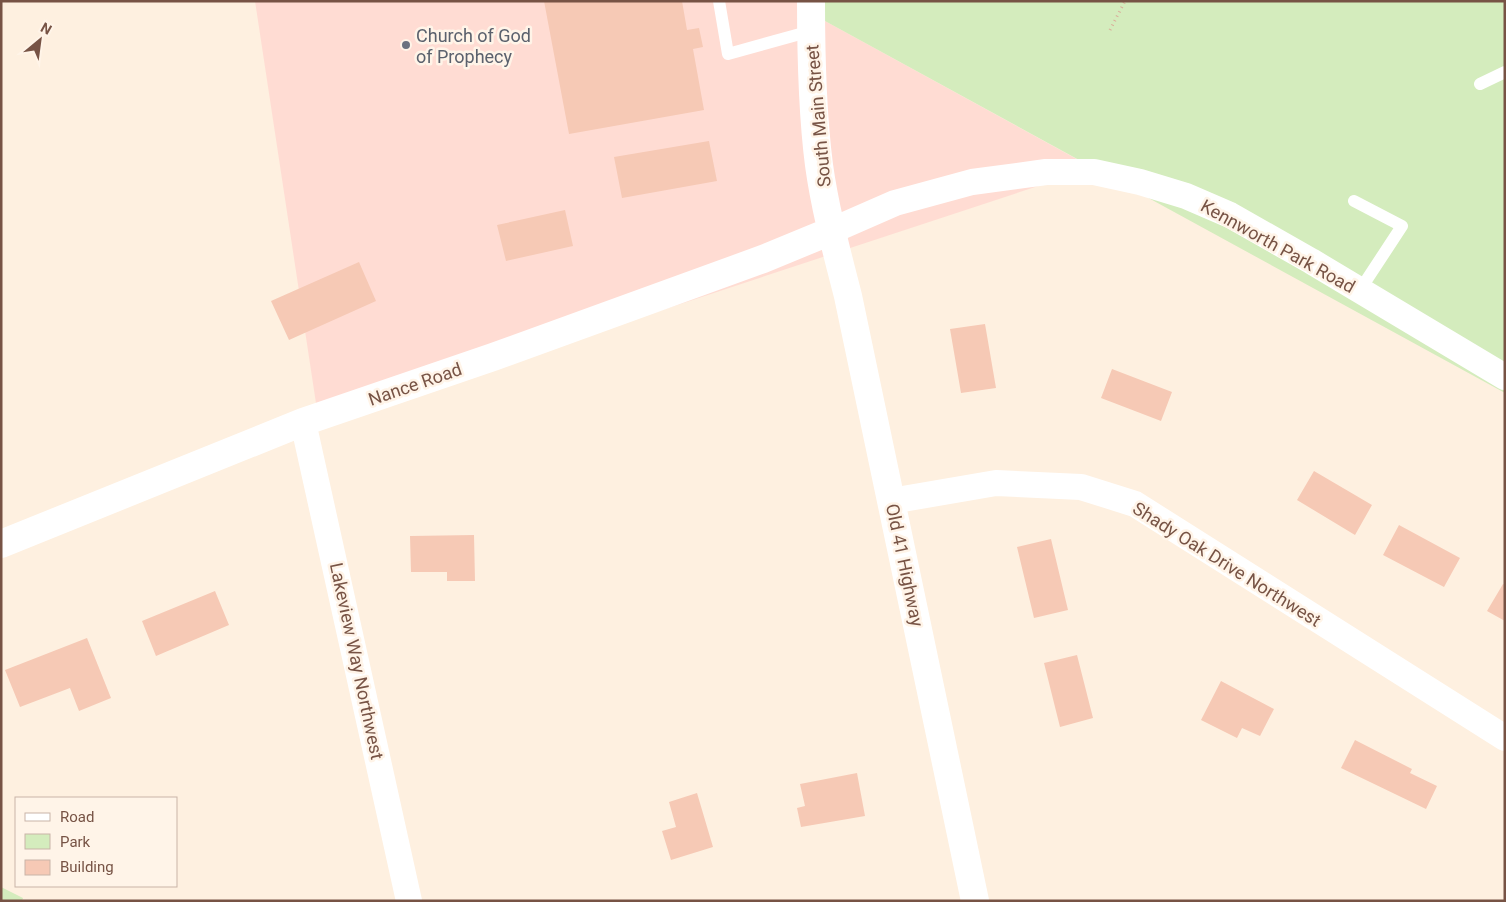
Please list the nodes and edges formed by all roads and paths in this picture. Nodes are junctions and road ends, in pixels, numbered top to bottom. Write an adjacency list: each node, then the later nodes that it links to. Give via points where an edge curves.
1 (719, 1): 5 (lane, via 728,54)
2 (811, 1): 5 (main road, South Main Street)
3 (1126, 1): 4 (path)
4 (1110, 30)
5 (811, 31): 9 (main road, South Main Street, via 819,165)
6 (1505, 72): 7 (lane)
7 (1480, 84)
8 (1354, 201): 10 (lane, via 1402,226)
9 (831, 230): 10 (street, Kennworth Park Road, via 895,203 972,182 1046,172 1094,172 1140,182 1195,200 1230,216); 12 (main road, Nance Road, via 763,260); 13 (main road, Old 41 Highway)
10 (1360, 290): 11 (street, Kennworth Park Road)
11 (1503, 371)
12 (303, 422): 14 (main road, Nance Road); 16 (street, Lakeview Way Northwest)
13 (891, 501): 15 (street, Shady Oak Drive Northwest, via 996,483 1082,487 1135,504); 17 (main road, Old 41 Highway)
14 (1, 544)
15 (1505, 738)
16 (410, 901)
17 (975, 901)

